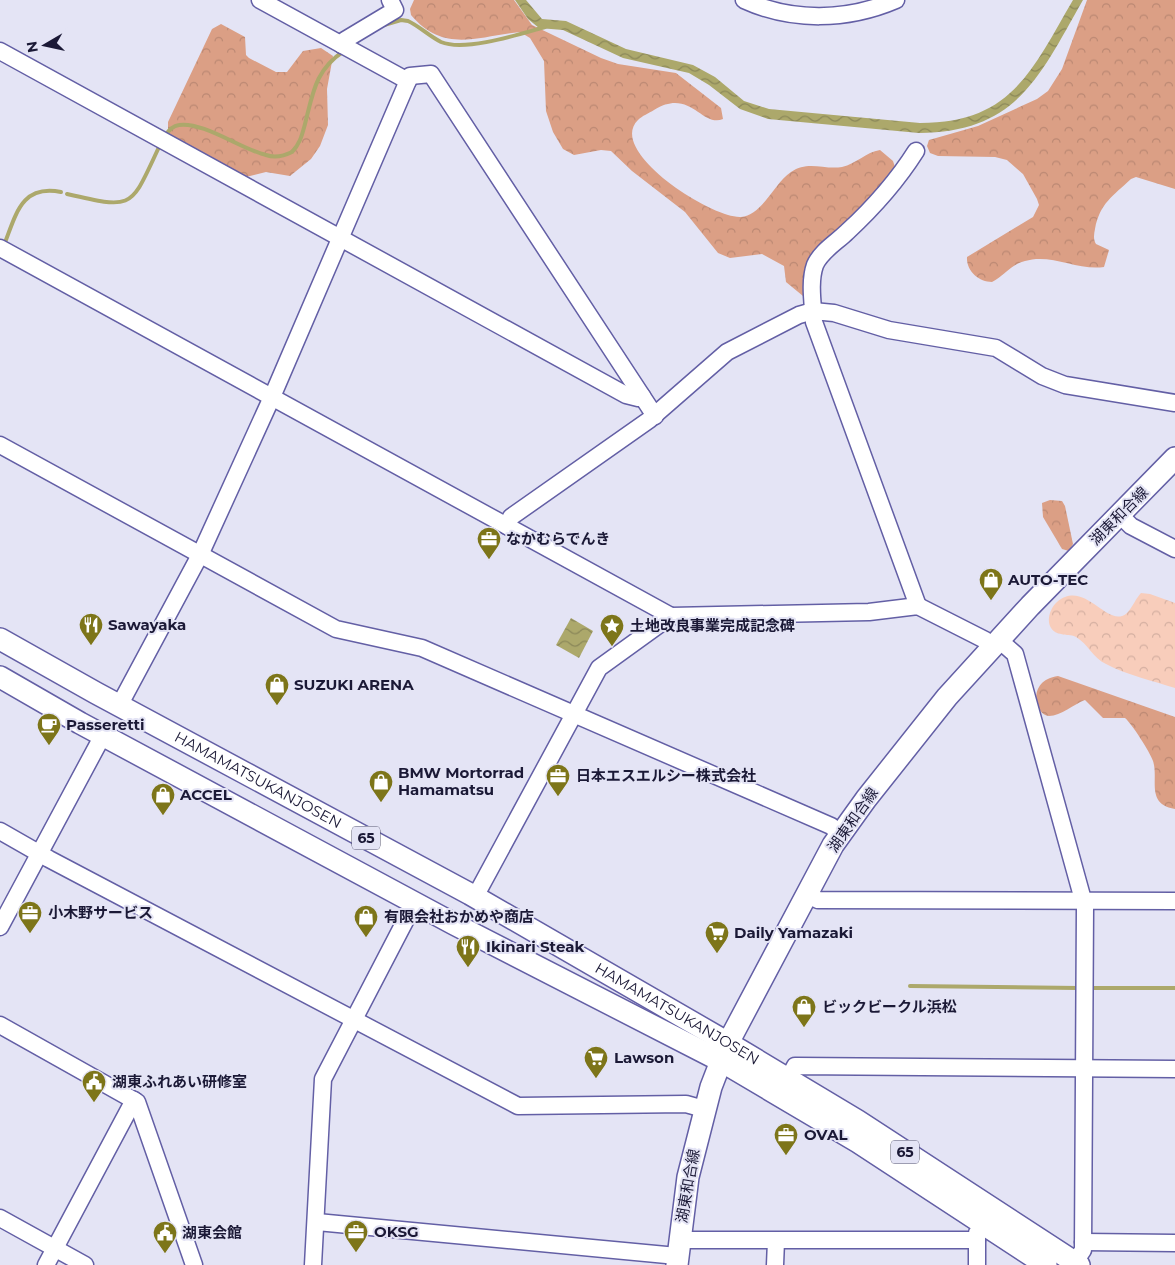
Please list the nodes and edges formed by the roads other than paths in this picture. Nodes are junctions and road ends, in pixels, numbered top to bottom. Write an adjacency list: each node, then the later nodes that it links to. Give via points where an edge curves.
1 (260, 0): 5 (street)
2 (390, 0): 5 (street, via 395,10 345,40)
3 (744, 0): 4 (street, via 786,14 820,17 855,13)
4 (896, 0)
5 (342, 45): 7 (street)
6 (0, 51): 9 (street)
7 (408, 80): 9 (street); 12 (street, via 410,76 431,74)
8 (916, 151): 11 (street, via 895,182 819,258 813,273)
9 (340, 239): 12 (street, via 626,395); 13 (street)
10 (0, 248): 13 (street)
11 (813, 312): 14 (street, via 834,312 894,331 996,348 1059,383); 15 (street, via 799,315 728,352); 22 (street)
12 (642, 396): 15 (street)
13 (272, 397): 19 (street); 21 (street)
14 (1175, 403)
15 (655, 416): 19 (street, via 511,517)
16 (0, 445): 21 (street)
17 (1175, 458): 18 (main road, 湖東和合線)
18 (1120, 515): 20 (street, via 1131,526); 25 (main road, 湖東和合線)
19 (507, 526): 23 (street)
20 (1175, 549)
21 (200, 555): 27 (street); 28 (street, via 336,629 422,648)
22 (918, 606): 23 (street, via 869,612); 25 (street)
23 (671, 616): 28 (street, via 599,668)
24 (0, 639): 27 (main road, HAMAMATSUKANJOSEN / 65)
25 (996, 643): 31 (main road, 湖東和合線, via 936,710); 35 (street, via 1015,654)
26 (0, 677): 29 (main road, HAMAMATSUKANJOSEN / 65)
27 (119, 706): 34 (main road, HAMAMATSUKANJOSEN / 65)
28 (574, 714): 31 (street, via 831,826); 34 (street)
29 (104, 735): 32 (street); 37 (main road, HAMAMATSUKANJOSEN / 65)
30 (0, 831): 32 (street)
31 (841, 834): 33 (main road, 湖東和合線)
32 (40, 853): 38 (street); 39 (street)
33 (806, 894): 35 (street, via 818,900); 41 (main road, 湖東和合線)
34 (475, 897): 41 (main road, HAMAMATSUKANJOSEN / 65)
35 (1083, 900): 36 (street); 42 (street)
36 (1175, 900)
37 (415, 902): 39 (street); 41 (main road, HAMAMATSUKANJOSEN / 65)
38 (0, 927)
39 (354, 1020): 46 (street, via 518,1106 686,1104); 48 (street, via 323,1079)
40 (0, 1025): 45 (street)
41 (725, 1052): 44 (main road, HAMAMATSUKANJOSEN / 65); 46 (main road, 湖東和合線); 49 (main road, HAMAMATSUKANJOSEN / 65, via 858,1142)
42 (1085, 1068): 43 (street); 44 (street, via 795,1066); 51 (street)
43 (1175, 1068)
44 (788, 1079): 55 (main road, HAMAMATSUKANJOSEN / 65)
45 (134, 1100): 53 (street); 58 (street, via 140,1106)
46 (704, 1109): 54 (main road, 湖東和合線, via 688,1177)
47 (0, 1218): 53 (street)
48 (317, 1222): 54 (street); 59 (street)
49 (980, 1232): 50 (street); 61 (street); 62 (main road, HAMAMATSUKANJOSEN / 65)
50 (776, 1241): 54 (street); 60 (street)
51 (1083, 1242): 52 (street); 55 (street)
52 (1175, 1243)
53 (55, 1248): 56 (street); 57 (street)
54 (678, 1254)
55 (1077, 1264)
56 (46, 1265)
57 (85, 1265)
58 (194, 1265)
59 (313, 1265)
60 (775, 1265)
61 (977, 1265)
62 (1046, 1265)

